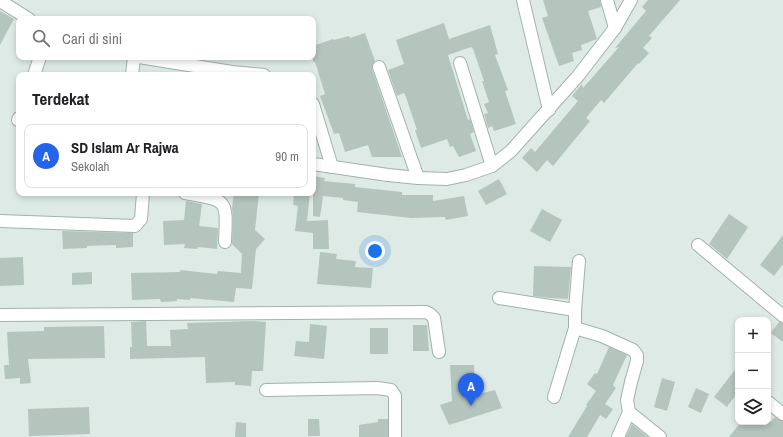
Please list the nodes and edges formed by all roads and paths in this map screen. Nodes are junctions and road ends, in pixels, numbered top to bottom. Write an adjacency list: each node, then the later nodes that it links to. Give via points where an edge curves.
1 (523, 0): 15 (street)
2 (607, 0): 6 (street)
3 (630, 0): 6 (street)
4 (0, 1): 5 (street)
5 (24, 16)
6 (615, 28): 15 (street)
7 (39, 60): 12 (street)
8 (134, 60): 13 (street)
9 (158, 60): 14 (street)
10 (460, 63): 18 (street)
11 (379, 67): 20 (street)
12 (35, 72)
13 (132, 72)
14 (232, 72)
15 (549, 110): 18 (street)
16 (316, 114): 19 (street)
17 (316, 164): 19 (street)
18 (492, 166): 20 (street, via 447,179)
19 (332, 167): 20 (street)
20 (418, 178)
21 (143, 196): 23 (street, via 141,219 135,226)
22 (203, 196): 24 (street, via 215,198 222,203 226,211)
23 (0, 221)
24 (225, 242)
25 (698, 245): 30 (street)
26 (579, 261): 28 (street)
27 (499, 298): 28 (street)
28 (575, 310): 31 (street)
29 (0, 315): 32 (street, via 426,312 434,318)
30 (783, 316)
31 (575, 328): 34 (street); 36 (street, via 602,336 633,350 637,355 636,370 630,382 627,400)
32 (439, 352)
33 (266, 390): 38 (street, via 391,390 395,396)
34 (554, 397)
35 (771, 404): 37 (street)
36 (630, 412): 39 (street); 40 (street)
37 (783, 414)
38 (395, 437)
39 (618, 437)
40 (660, 437)

